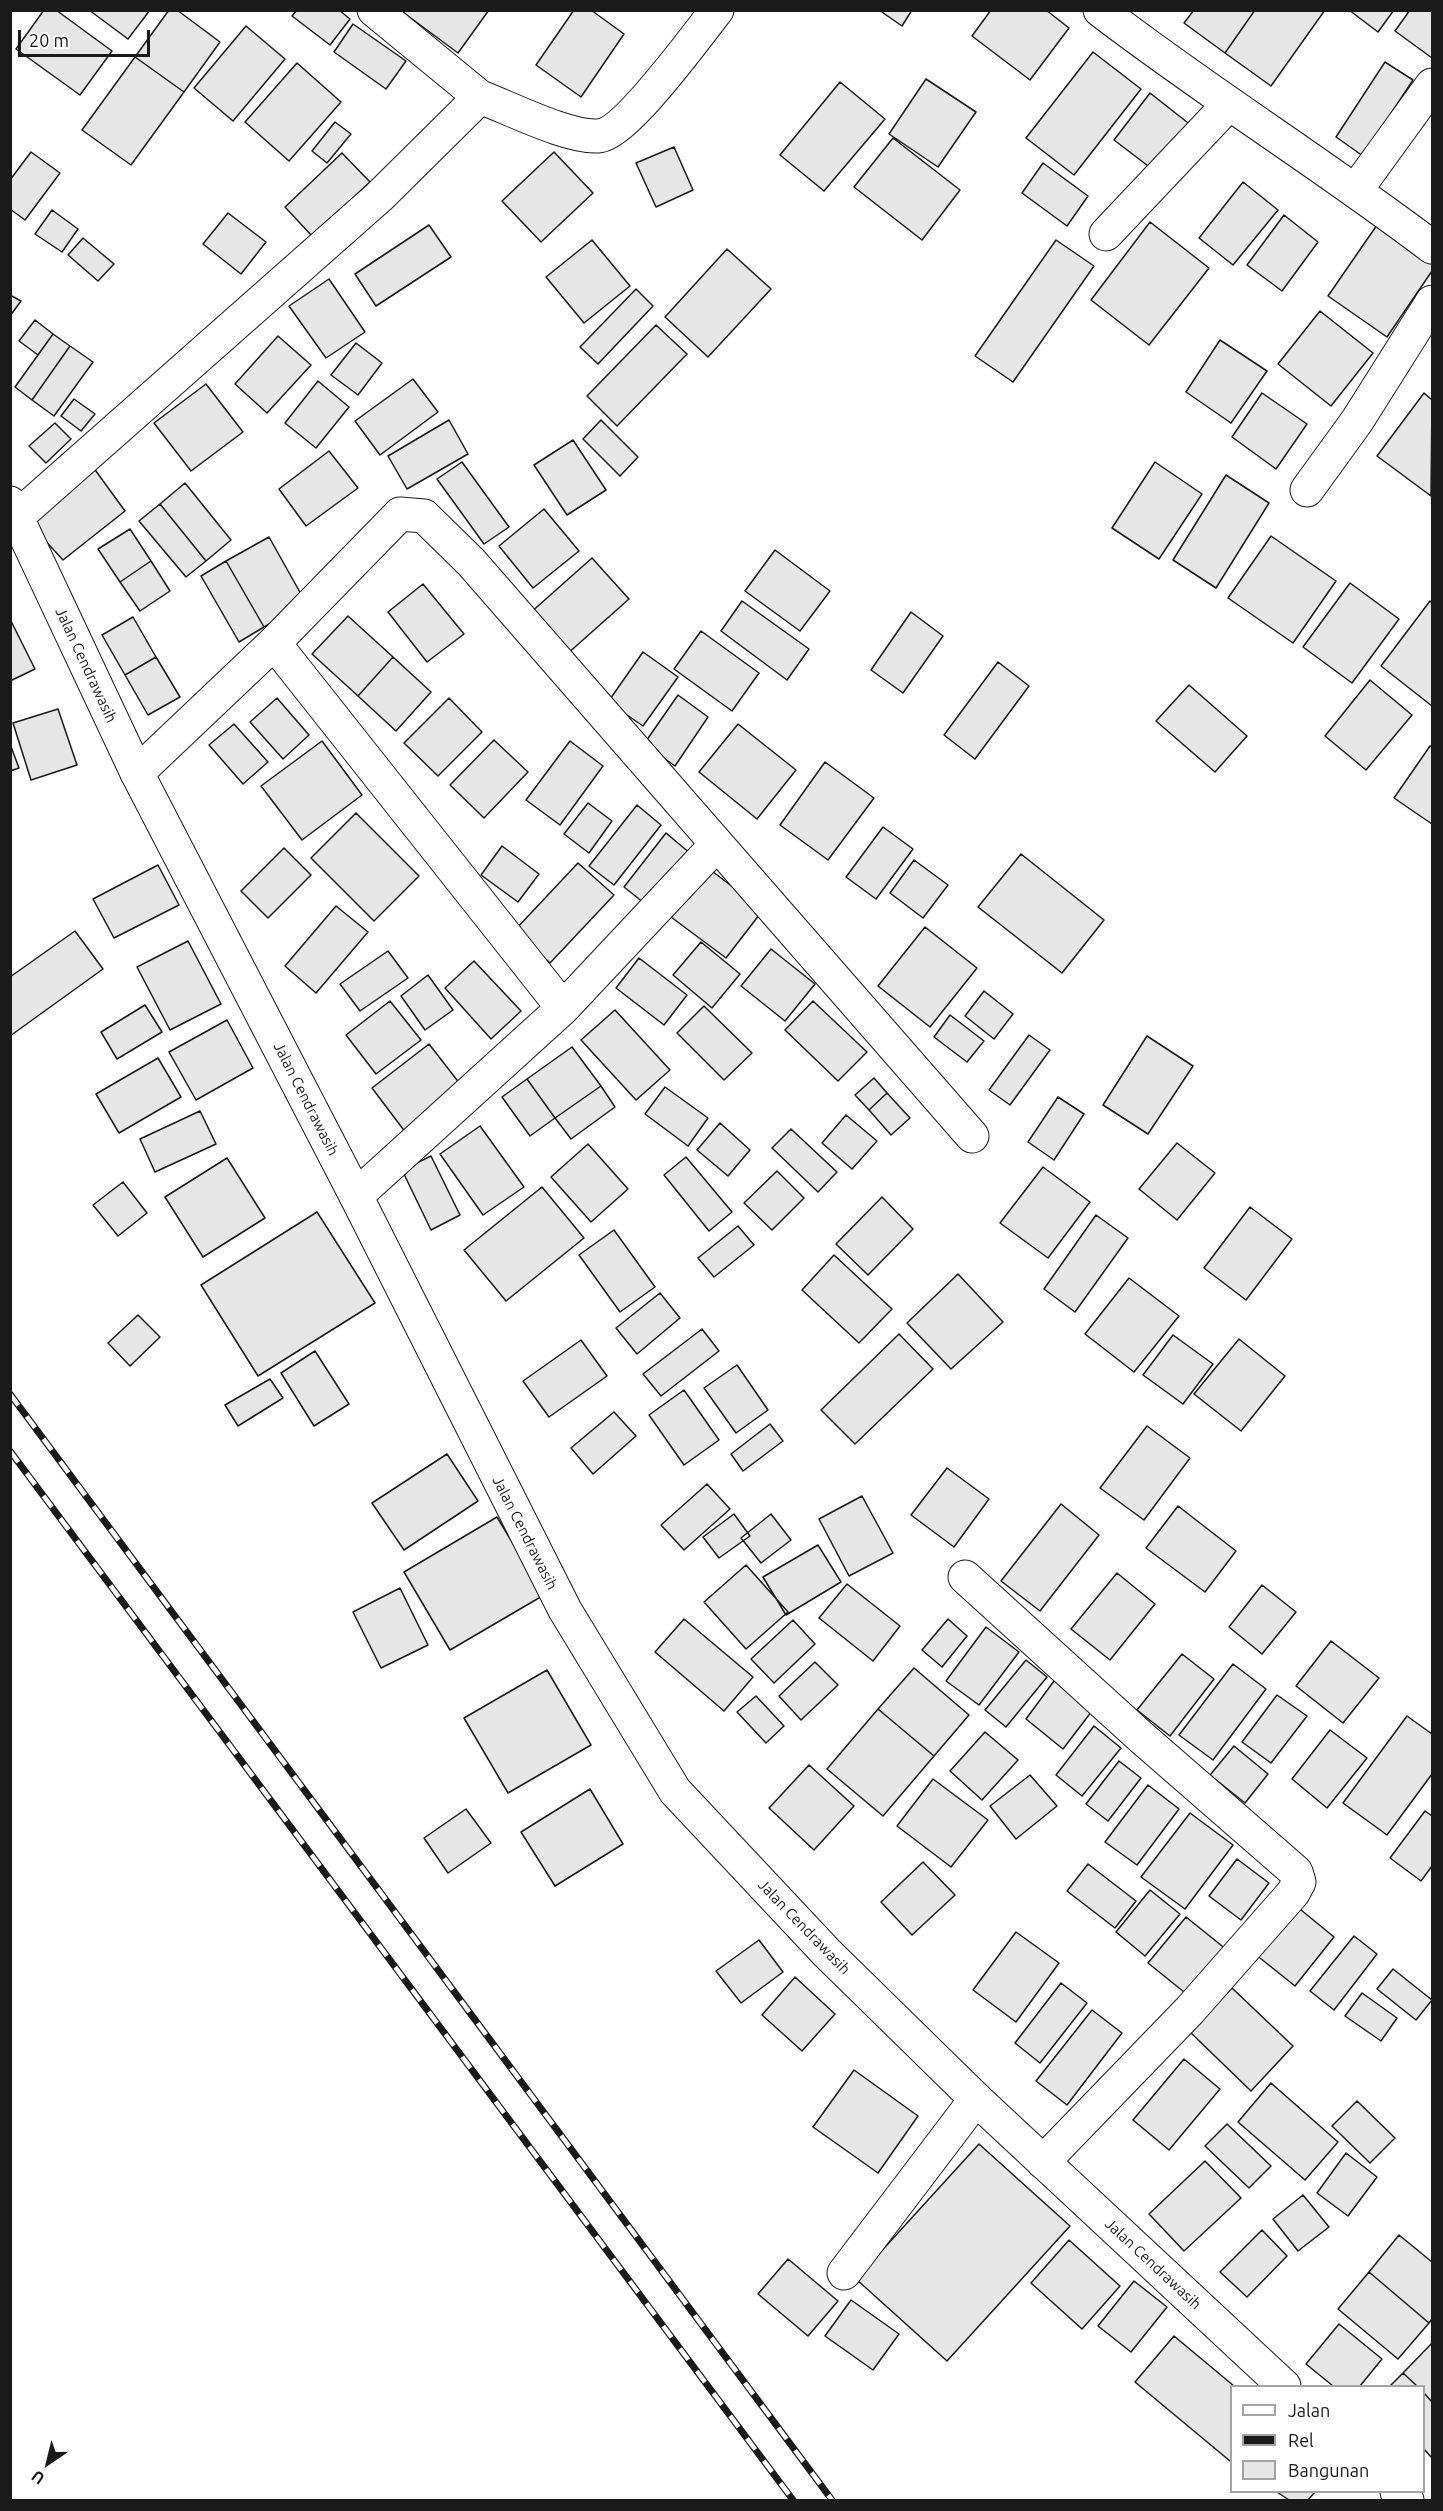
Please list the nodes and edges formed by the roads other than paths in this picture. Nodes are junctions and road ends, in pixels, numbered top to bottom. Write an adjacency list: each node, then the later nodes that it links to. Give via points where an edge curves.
1 (374, 10): 5 (street)
2 (717, 10): 5 (street, via 631,116 600,136 574,133)
3 (1100, 10): 6 (street)
4 (1432, 85): 7 (street)
5 (480, 97): 12 (street, via 379,197)
6 (1228, 105): 7 (street); 8 (street)
7 (1356, 189): 9 (street)
8 (1106, 234)
9 (1432, 247)
10 (1432, 302): 11 (street, via 1357,421)
11 (1307, 490)
12 (14, 510): 14 (street, Jalan Cendrawasih)
13 (274, 643): 14 (street); 15 (street, via 400,514 423,516 471,562); 16 (street)
14 (137, 773): 18 (street, Jalan Cendrawasih)
15 (717, 844): 16 (street); 17 (street)
16 (563, 1008): 18 (street)
17 (972, 1136)
18 (356, 1196): 20 (street, Jalan Cendrawasih, via 565,1610 675,1791 827,1953)
19 (965, 1576): 21 (street, via 1296,1872 1299,1882 1190,2010)
20 (976, 2099): 21 (street, Jalan Cendrawasih); 22 (street)
21 (1043, 2162): 23 (street, Jalan Cendrawasih)
22 (844, 2273)
23 (1283, 2385)

